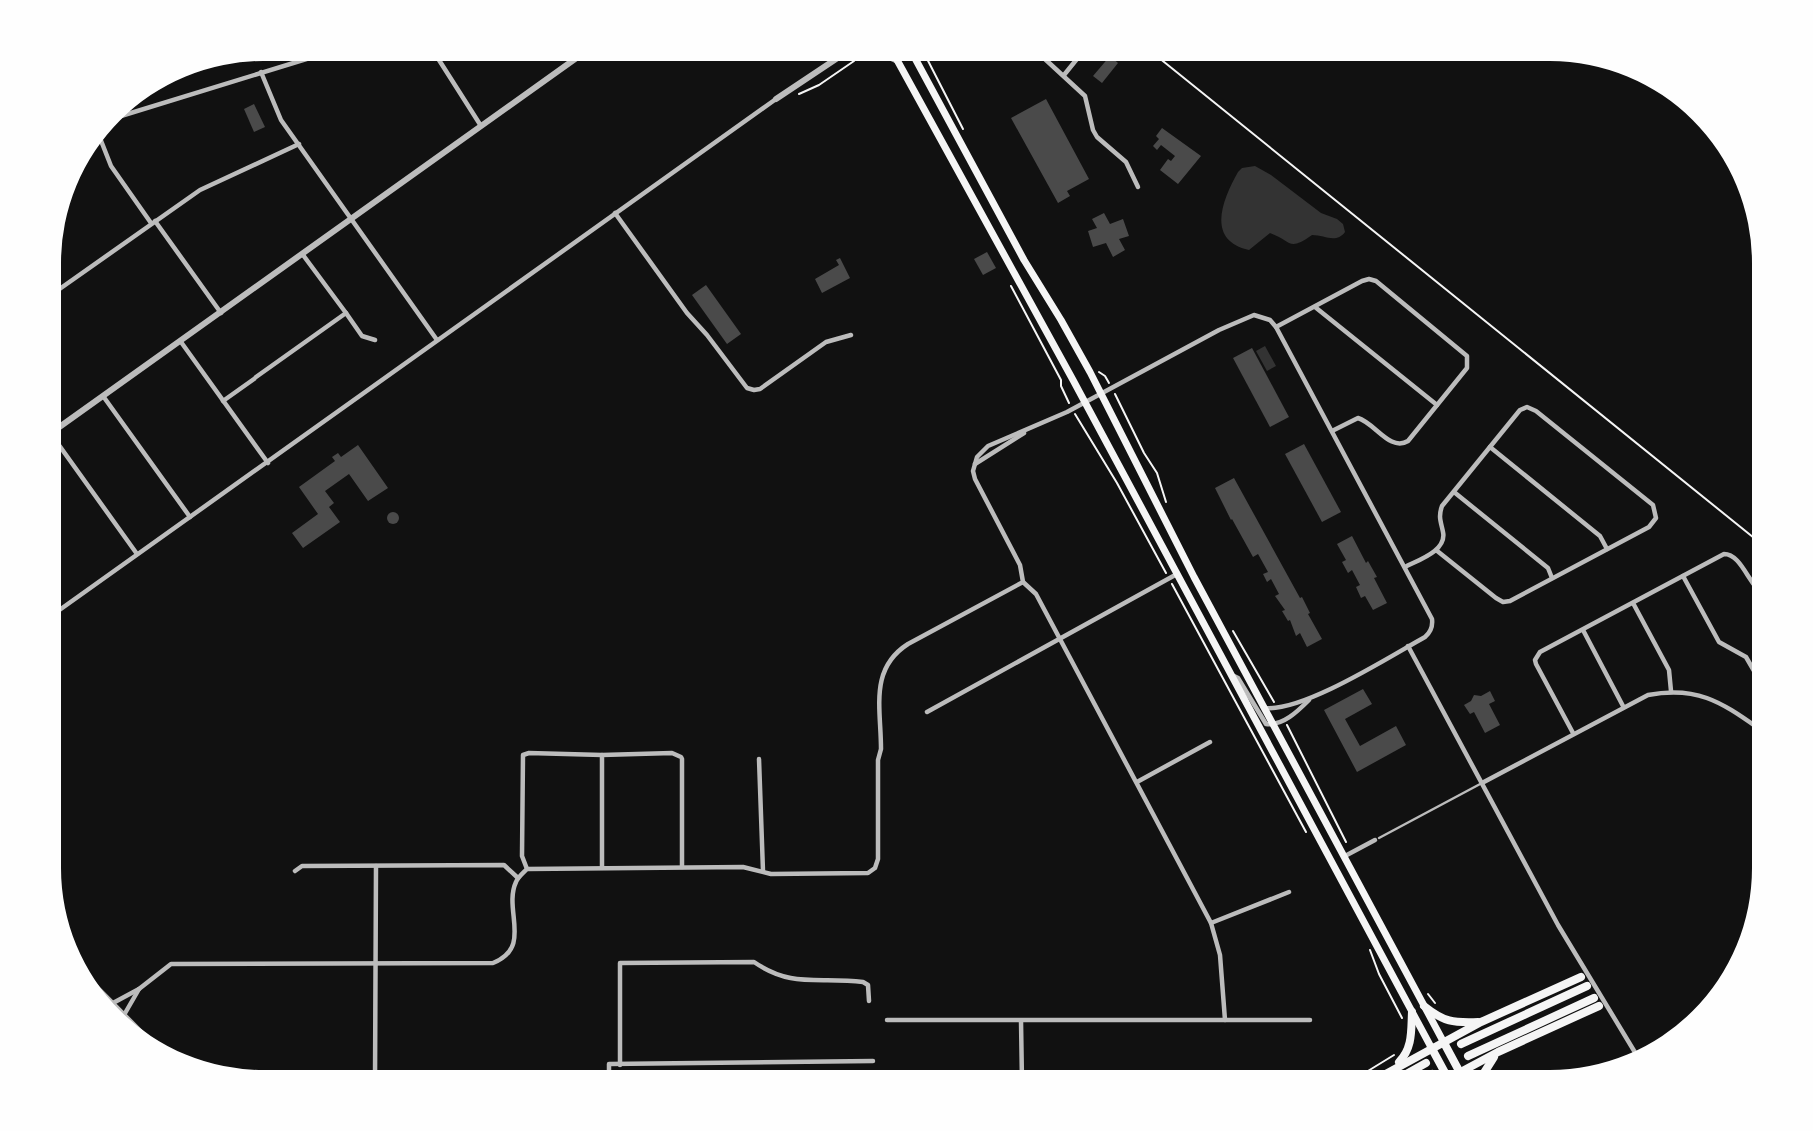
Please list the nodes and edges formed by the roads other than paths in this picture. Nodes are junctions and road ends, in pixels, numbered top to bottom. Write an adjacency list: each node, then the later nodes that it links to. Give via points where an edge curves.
1 (298, 61): 9 (street)
2 (440, 61): 13 (street)
3 (572, 61): 13 (street)
4 (833, 61): 11 (street)
5 (898, 61): 33 (main road)
6 (917, 61): 30 (main road)
7 (1048, 61): 10 (street)
8 (1075, 61): 10 (street)
9 (261, 72): 12 (street); 15 (street, via 280,119)
10 (1064, 75): 16 (street, via 1085,96 1097,137 1126,162)
11 (776, 99): 17 (street)
12 (126, 114)
13 (481, 126): 18 (street)
14 (102, 142): 19 (street, via 111,166)
15 (299, 144): 18 (street); 19 (street, via 200,190)
16 (1138, 187)
17 (615, 213): 26 (street, via 747,388 760,389 826,342); 28 (street)
18 (352, 220): 20 (street); 28 (street)
19 (153, 223): 21 (street); 23 (street)
20 (303, 254): 23 (street); 24 (street)
21 (61, 288)
22 (1315, 307): 25 (street); 34 (street); 34 (street, via 1362,281 1376,281 1467,356 1467,368)
23 (221, 313): 29 (street)
24 (346, 313): 27 (street, via 362,336); 32 (street)
25 (1276, 327): 30 (street, via 1262,316 1246,317); 37 (street)
26 (851, 335)
27 (375, 340)
28 (437, 340): 40 (street)
29 (181, 342): 31 (street); 32 (street)
30 (1102, 394): 33 (street); 63 (main road)
31 (103, 396): 35 (street); 43 (street)
32 (223, 401): 40 (street)
33 (1085, 403): 36 (street); 48 (main road)
34 (1437, 405): 37 (street, via 1402,444 1395,444 1358,418)
35 (61, 427)
36 (1026, 431): 41 (street); 41 (street, via 988,446)
37 (1332, 431): 47 (street)
38 (1490, 447): 42 (street); 44 (street, via 1600,536); 44 (street, via 1527,407 1653,505 1656,518 1649,527)
39 (61, 448): 46 (street)
40 (268, 463): 43 (street)
41 (975, 464): 51 (street, via 975,480 1020,565)
42 (1454, 492): 45 (street, via 1439,514 1444,538); 50 (street, via 1548,568)
43 (190, 517): 46 (street)
44 (1607, 549): 50 (street)
45 (1436, 550): 47 (street); 50 (street, via 1503,602)
46 (137, 554): 54 (street)
47 (1405, 567): 57 (street, via 1433,624 1429,633)
48 (1177, 574): 56 (street); 59 (main road)
49 (1682, 576): 52 (street, via 1732,554); 53 (street); 58 (street, via 1718,642 1746,657)
50 (1552, 578)
51 (1023, 582): 56 (street, via 1036,594); 80 (street, via 908,644 884,668 875,868 861,874)
52 (1751, 583)
53 (1633, 603): 55 (street); 60 (street, via 1669,670)
54 (61, 609)
55 (1583, 630): 62 (street); 67 (street, via 1535,660)
56 (1060, 639): 64 (street); 71 (street)
57 (1408, 646): 61 (street); 72 (street)
58 (1751, 666)
59 (1231, 674): 66 (street, via 1238,677 1261,719); 93 (main road)
60 (1671, 691): 62 (street); 65 (street, via 1705,697)
61 (1312, 697): 63 (street); 66 (street)
62 (1623, 706): 67 (street)
63 (1265, 708): 66 (main road)
64 (927, 712)
65 (1751, 721)
66 (1274, 725): 74 (main road)
67 (1573, 733): 72 (street)
68 (1210, 742): 71 (street)
69 (602, 755): 76 (street); 77 (street, via 681,757); 78 (street, via 523,755 522,856)
70 (759, 760): 80 (street)
71 (1137, 782): 83 (street)
72 (1482, 783): 73 (lane); 103 (street)
73 (1377, 839): 74 (street)
74 (1348, 854): 91 (main road)
75 (376, 866): 79 (street, via 302,866); 81 (street, via 504,865); 84 (street)
76 (601, 867): 77 (street); 78 (street)
77 (682, 867): 80 (street, via 743,867)
78 (527, 869): 81 (street)
79 (295, 871)
80 (763, 872)
81 (518, 878): 84 (street, via 514,940 501,960)
82 (1289, 892): 83 (street)
83 (1211, 923): 96 (street, via 1220,956)
84 (375, 964): 87 (street, via 171,964); 117 (street)
85 (1581, 977): 99 (main road)
86 (1587, 986): 101 (main road)
87 (139, 989): 90 (street); 94 (street)
88 (1594, 998): 105 (main road)
89 (869, 1001): 108 (street, via 868,985 863,982 784,978 754,962 620,963)
90 (113, 1003)
91 (1424, 1006): 99 (main road, via 1449,1021); 100 (main road)
92 (1600, 1006): 104 (main road)
93 (1412, 1012): 102 (main road); 110 (main road, via 1411,1041)
94 (125, 1015)
95 (887, 1020): 98 (street)
96 (1225, 1020): 97 (street); 98 (street)
97 (1310, 1020)
98 (1021, 1021): 109 (street)
99 (1481, 1022): 100 (main road)
100 (1445, 1044): 102 (main road); 114 (main road)
101 (1461, 1044)
102 (1433, 1050): 111 (main road); 113 (main road)
103 (1634, 1051)
104 (1498, 1052): 115 (main road); 116 (main road)
105 (1468, 1056)
106 (873, 1061): 108 (street)
107 (1426, 1063): 112 (main road)
108 (620, 1065): 118 (street, via 609,1065)
109 (1022, 1069)
110 (1392, 1069)
111 (1393, 1069)
112 (1415, 1069)
113 (1442, 1069)
114 (1458, 1069)
115 (1460, 1069)
116 (1487, 1069)
117 (374, 1070)
118 (609, 1070)

